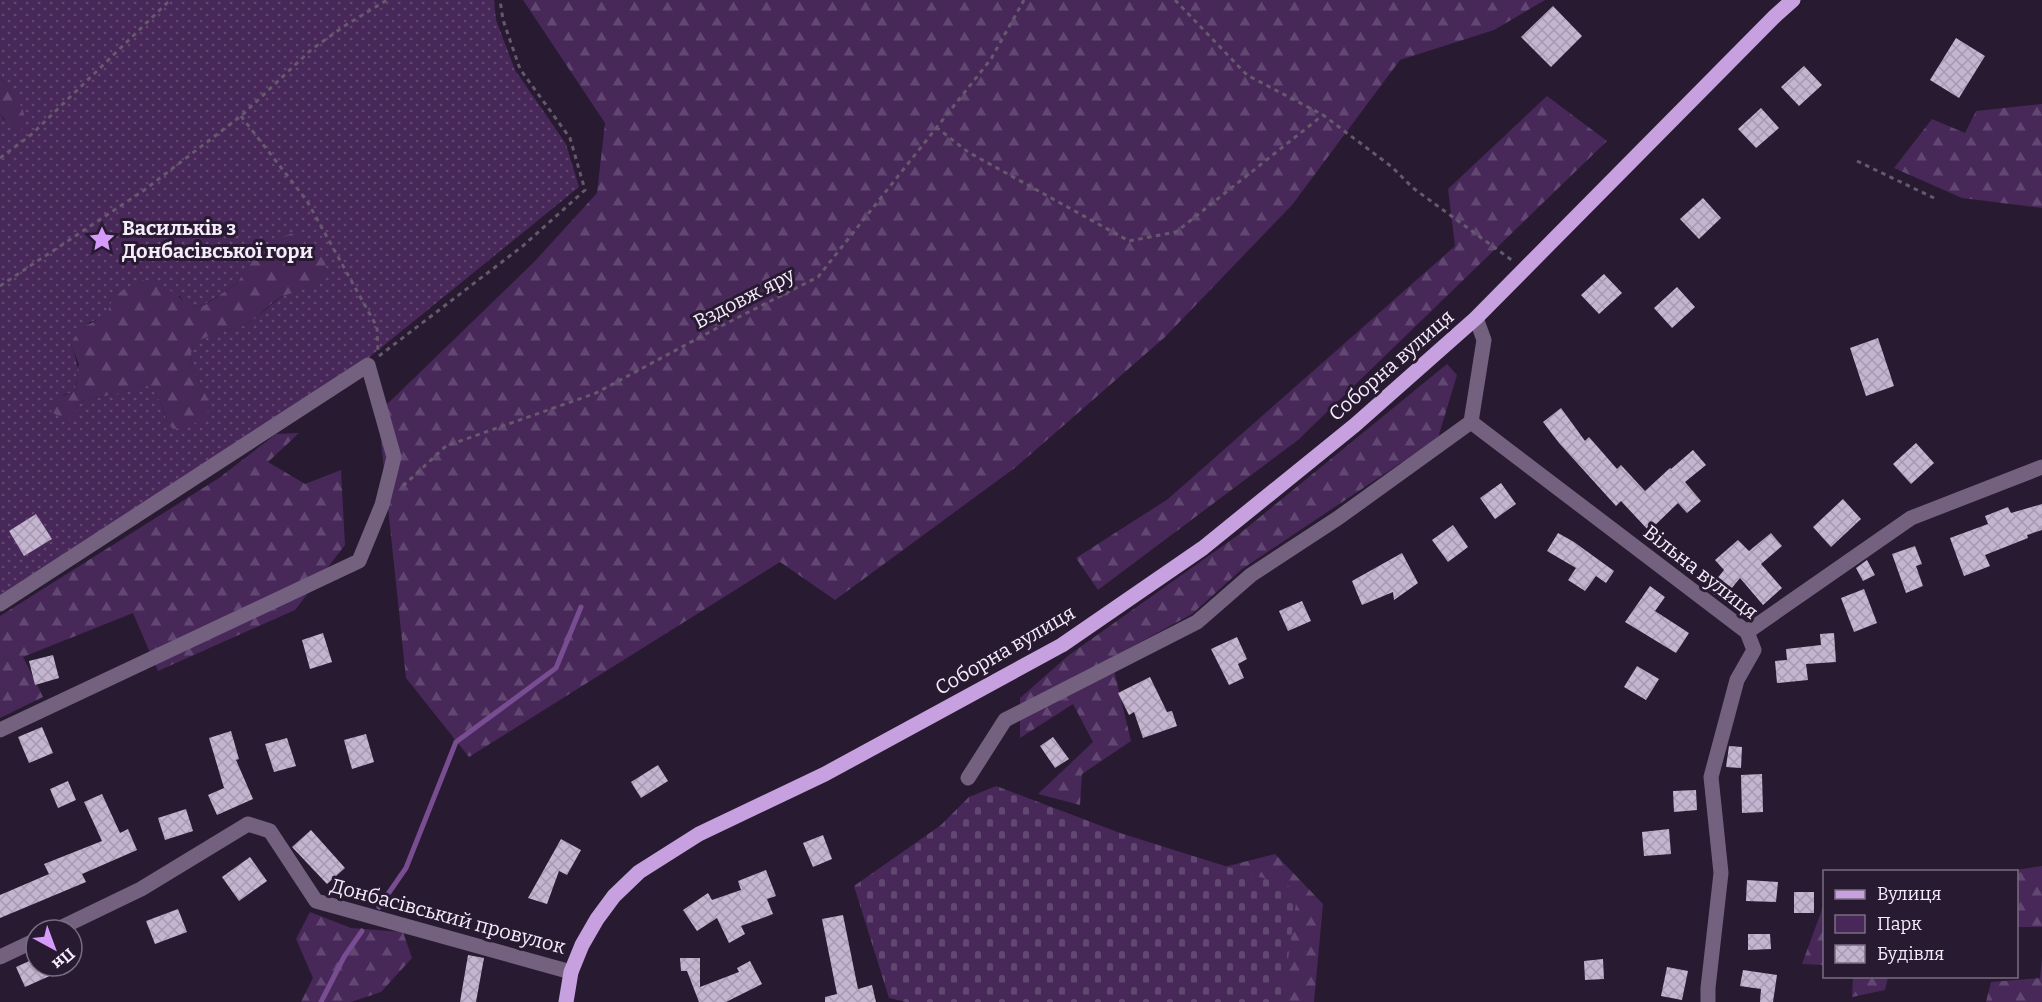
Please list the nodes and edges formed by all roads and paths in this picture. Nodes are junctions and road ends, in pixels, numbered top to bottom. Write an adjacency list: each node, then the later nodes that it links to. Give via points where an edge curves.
1 (170, 0): 10 (path, via 32,134)
2 (387, 0): 8 (path, via 312,49)
3 (500, 0): 16 (path, via 520,69 570,138 585,190 524,245)
4 (1024, 0): 9 (path, Вздовж яру, via 991,59)
5 (1175, 0): 7 (path, via 1247,75)
6 (1793, 0): 13 (main road, Соборна вулиця)
7 (1323, 115): 9 (path, via 1176,232 1129,241 968,152); 13 (path, via 1392,167 1413,188)
8 (242, 116): 14 (path, via 142,191); 16 (path, via 307,201 377,327)
9 (936, 127): 19 (path, Вздовж яру, via 818,277 596,393 446,446)
10 (0, 158)
11 (1857, 161): 12 (path)
12 (1934, 198)
13 (1524, 269): 15 (main road, Соборна вулиця)
14 (0, 286)
15 (1476, 318): 17 (street, Соборна вулиця, via 1484,340); 27 (main road, Соборна вулиця, via 1355,425 1203,548 1062,645 825,774 699,834 639,872 597,918)
16 (373, 361): 19 (street, via 394,457); 20 (street)
17 (1471, 422): 21 (street, Вільна вулиця); 23 (street, via 1251,575 1197,622 1005,720)
18 (2042, 467): 21 (street, via 1911,518)
19 (382, 505): 22 (street, via 359,561)
20 (0, 604)
21 (1747, 632): 29 (street, Вільна вулиця, via 1754,650 1737,680 1711,777 1721,873)
22 (0, 730)
23 (968, 778)
24 (81, 918): 27 (street, Донбасівський провулок, via 141,889 248,824 270,831 316,901)
25 (24, 946): 26 (street)
26 (0, 957)
27 (572, 972): 28 (main road, Соборна вулиця)
28 (566, 1002)
29 (1708, 1002)

